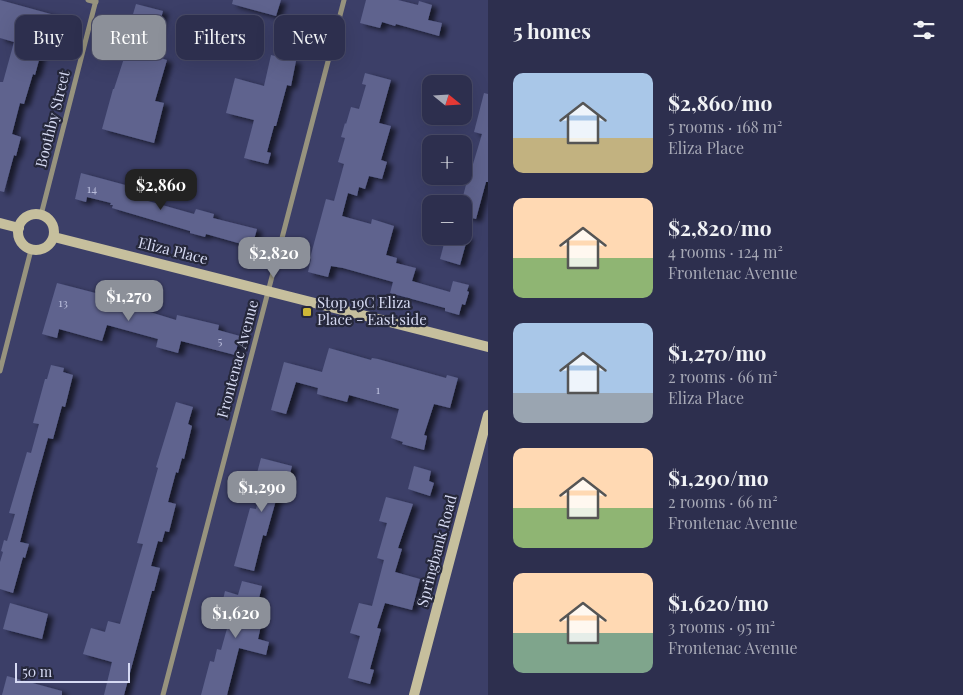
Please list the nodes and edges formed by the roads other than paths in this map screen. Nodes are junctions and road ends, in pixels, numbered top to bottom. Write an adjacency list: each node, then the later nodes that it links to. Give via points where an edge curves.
1 (88, 0): 3 (street)
2 (344, 0): 9 (street, Frontenac Avenue)
3 (96, 1): 4 (street, Boothby Street)
4 (41, 215): 6 (street, via 30,215); 7 (street, via 51,221)
5 (0, 223): 6 (street)
6 (19, 228): 8 (street, via 22,244)
7 (54, 238): 8 (street, via 48,247); 9 (street, Eliza Place)
8 (31, 250): 11 (street)
9 (268, 290): 10 (street, Eliza Place); 13 (street, Frontenac Avenue)
10 (488, 347)
11 (0, 372)
12 (488, 415): 14 (street, Springbank Road)
13 (163, 695)
14 (414, 695)

